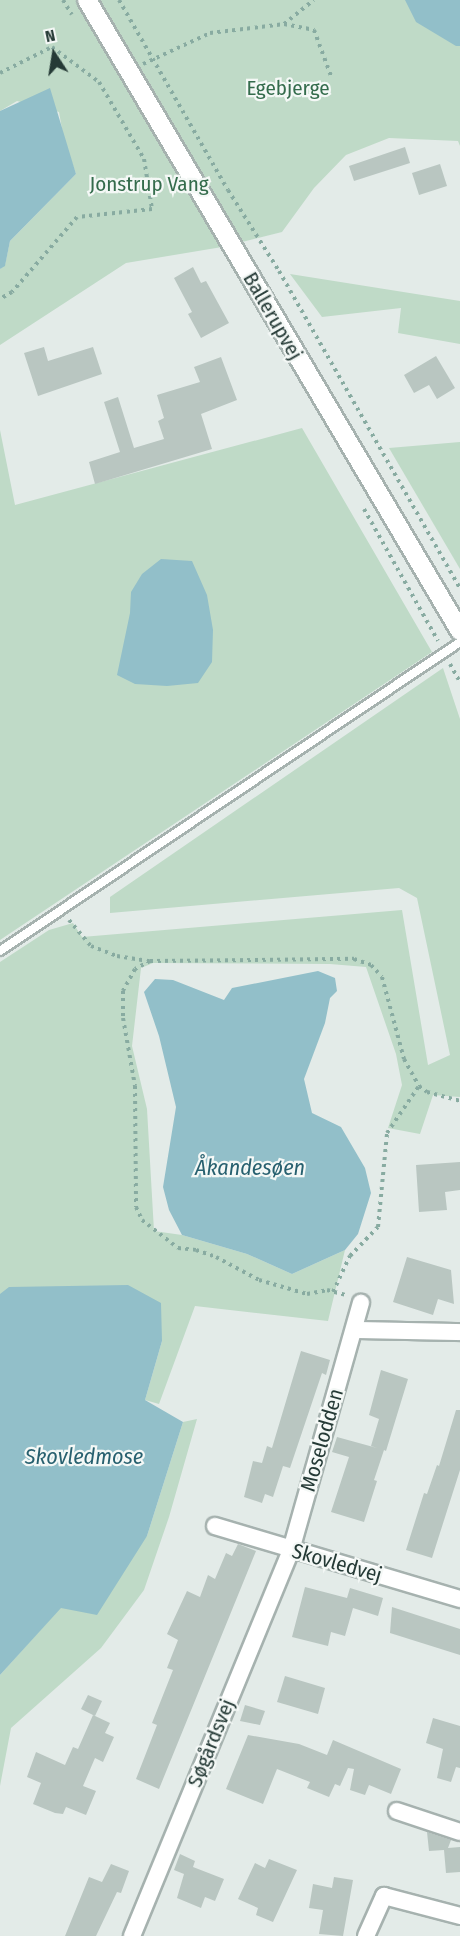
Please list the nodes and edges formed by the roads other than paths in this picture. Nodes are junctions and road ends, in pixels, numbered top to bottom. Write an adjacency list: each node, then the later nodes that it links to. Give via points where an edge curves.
1 (87, 0): 2 (street, Ballerupvej)
2 (460, 631)
3 (460, 642): 4 (lane)
4 (0, 951)
5 (361, 1303): 6 (street, Moselodden)
6 (354, 1330): 7 (street); 9 (street, Moselodden)
7 (460, 1332)
8 (215, 1526): 9 (street, Skovledvej)
9 (291, 1550): 10 (street, Skovledvej); 14 (street, Søgårdsvej)
10 (460, 1599)
11 (397, 1811): 12 (street)
12 (460, 1832)
13 (460, 1916): 15 (street, via 384,1896)
14 (132, 1936)
15 (366, 1936)

